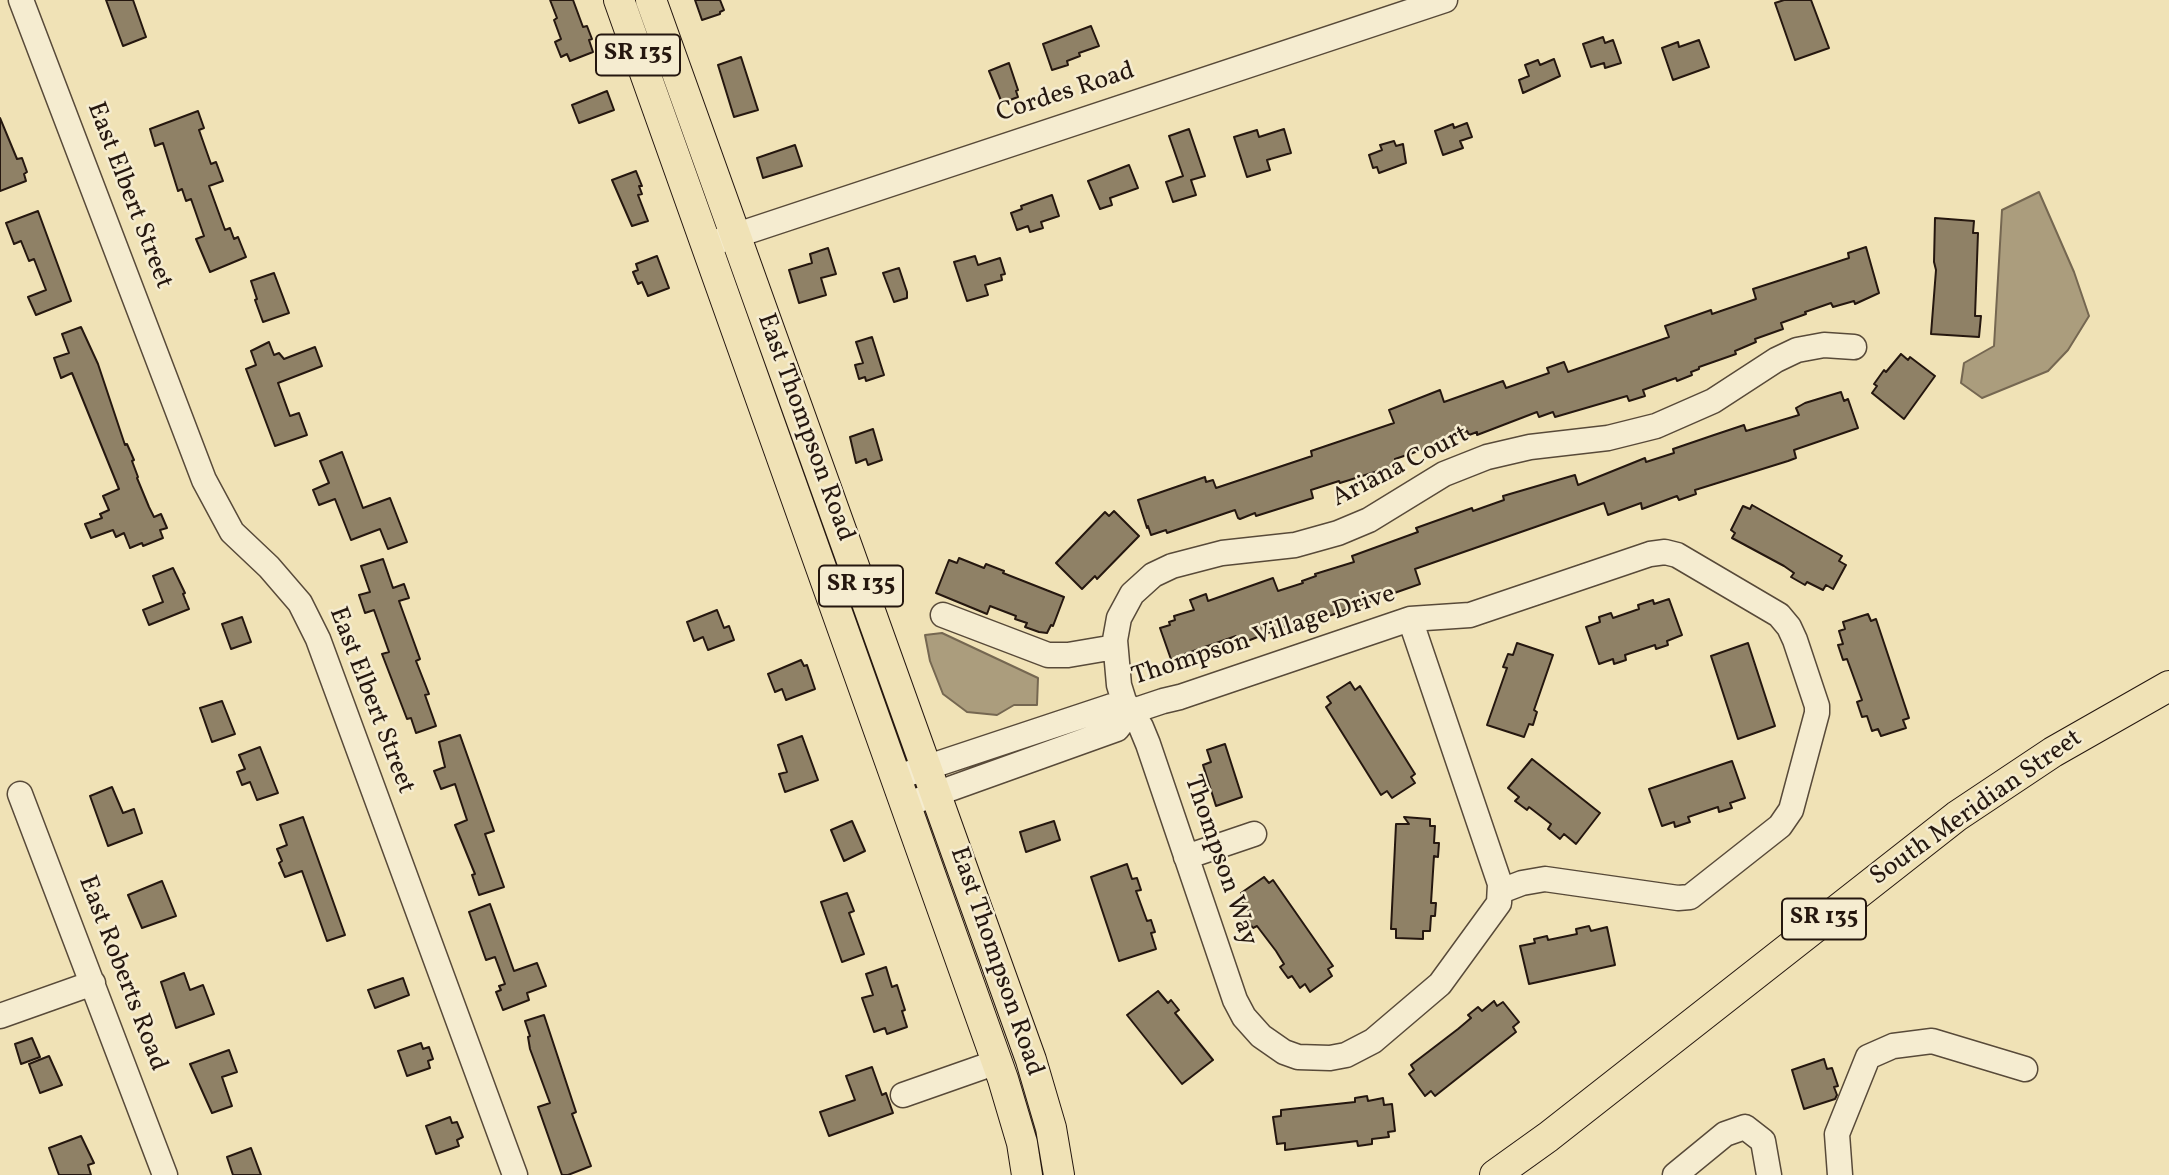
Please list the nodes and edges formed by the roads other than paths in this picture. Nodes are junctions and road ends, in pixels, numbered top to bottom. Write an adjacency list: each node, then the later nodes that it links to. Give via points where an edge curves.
1 (21, 0): 25 (street, East Elbert Street, via 204,480 232,532 300,603 318,639)
2 (619, 0): 6 (main road, East Thompson Road / SR 135)
3 (651, 0): 5 (main road, East Thompson Road / SR 135)
4 (1445, 0): 5 (street, Cordes Road)
5 (735, 235): 6 (street, Cordes Road); 13 (main road, East Thompson Road / SR 135)
6 (706, 246): 14 (main road, East Thompson Road / SR 135)
7 (1854, 347): 10 (street, Ariana Court, via 1815,346 1786,354 1713,401 1646,429 1476,460 1369,520 1327,537 1222,553 1165,569 1129,597 1116,627)
8 (943, 615): 10 (street, via 1048,655)
9 (1410, 619): 12 (street, Thompson Village Drive); 18 (street); 18 (street, Thompson Village Drive, via 1470,615 1665,552 1779,615 1795,640 1817,713 1791,810 1772,834 1690,897 1545,879)
10 (1115, 647): 12 (street, Ariana Court, via 1119,685)
11 (2169, 686): 28 (main road, South Meridian Street / SR 135, via 2053,752 1957,816)
12 (1130, 712): 13 (street, Thompson Village Drive, via 1117,729); 17 (street, Thompson Way, via 1147,744)
13 (931, 780): 14 (street, Thompson Village Drive); 27 (main road, East Thompson Road / SR 135, via 1031,1060)
14 (900, 792): 21 (main road, East Thompson Road / SR 135)
15 (20, 794): 19 (street, East Roberts Road)
16 (1254, 834): 17 (street)
17 (1186, 857): 18 (street, Thompson Way, via 1235,1000 1253,1027 1277,1048 1298,1057 1330,1059 1360,1049 1440,984 1496,910)
18 (1501, 891)
19 (93, 983): 20 (street); 24 (street, East Roberts Road)
20 (0, 1016)
21 (997, 1062): 23 (street); 26 (main road, East Thompson Road / SR 135, via 1013,1108)
22 (2025, 1069): 31 (street, via 1932,1041 1894,1045 1868,1057 1837,1133)
23 (902, 1095)
24 (165, 1175)
25 (515, 1175)
26 (1027, 1175)
27 (1059, 1175)
28 (1495, 1175)
29 (1675, 1175): 30 (street, via 1725,1134 1745,1127 1763,1141)
30 (1769, 1175)
31 (1840, 1175)

